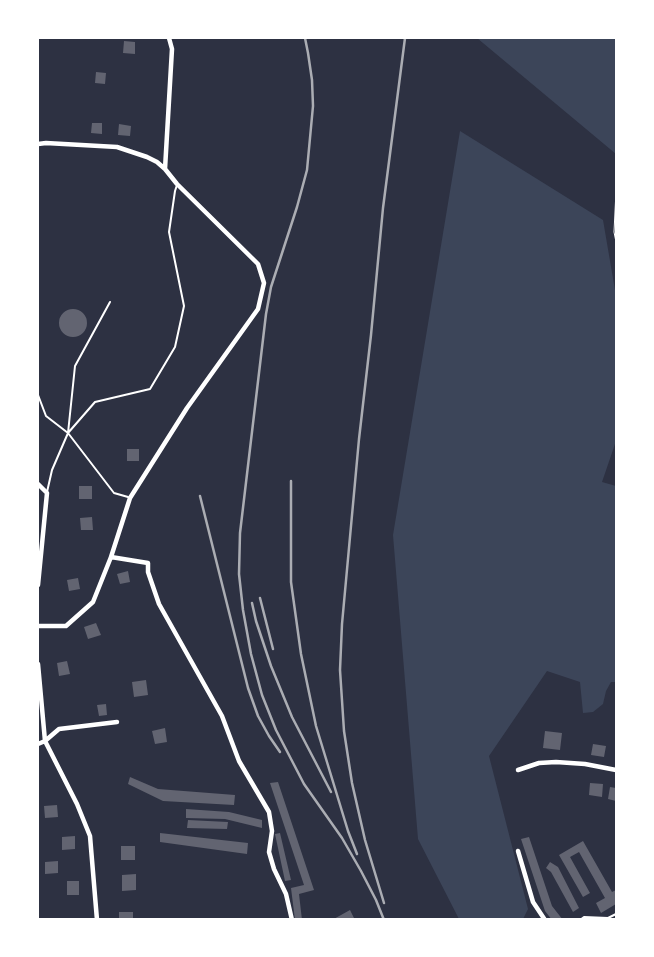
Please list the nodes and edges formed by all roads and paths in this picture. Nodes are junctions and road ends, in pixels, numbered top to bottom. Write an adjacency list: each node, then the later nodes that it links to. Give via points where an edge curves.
1 (169, 38): 3 (street, via 172,49)
2 (38, 144): 3 (street, via 117,147 147,157)
3 (165, 169): 4 (street)
4 (177, 184): 9 (lane, via 169,232 184,306 175,347 150,389 95,402); 12 (street, via 258,264 264,283 258,309)
5 (616, 191): 6 (path)
6 (616, 242)
7 (110, 302): 9 (lane, via 75,366)
8 (38, 396): 9 (lane, via 46,416)
9 (68, 433): 11 (lane, via 52,470); 12 (lane, via 114,493)
10 (38, 484): 11 (street)
11 (47, 493): 14 (street)
12 (130, 498): 13 (street)
13 (111, 557): 15 (street, via 93,602 66,626); 25 (street, via 148,563 159,604 222,716 239,761 268,812 272,831 269,852 286,894)
14 (38, 585)
15 (38, 626)
16 (38, 664): 18 (street)
17 (117, 722): 18 (street, via 59,729)
18 (45, 741): 19 (street); 24 (street, via 90,836)
19 (38, 744)
20 (518, 770): 21 (street, via 556,762)
21 (616, 770)
22 (518, 851): 26 (street, via 533,902)
23 (616, 914): 27 (lane, via 608,918 584,917)
24 (97, 920)
25 (292, 920)
26 (545, 920)
27 (580, 920)

